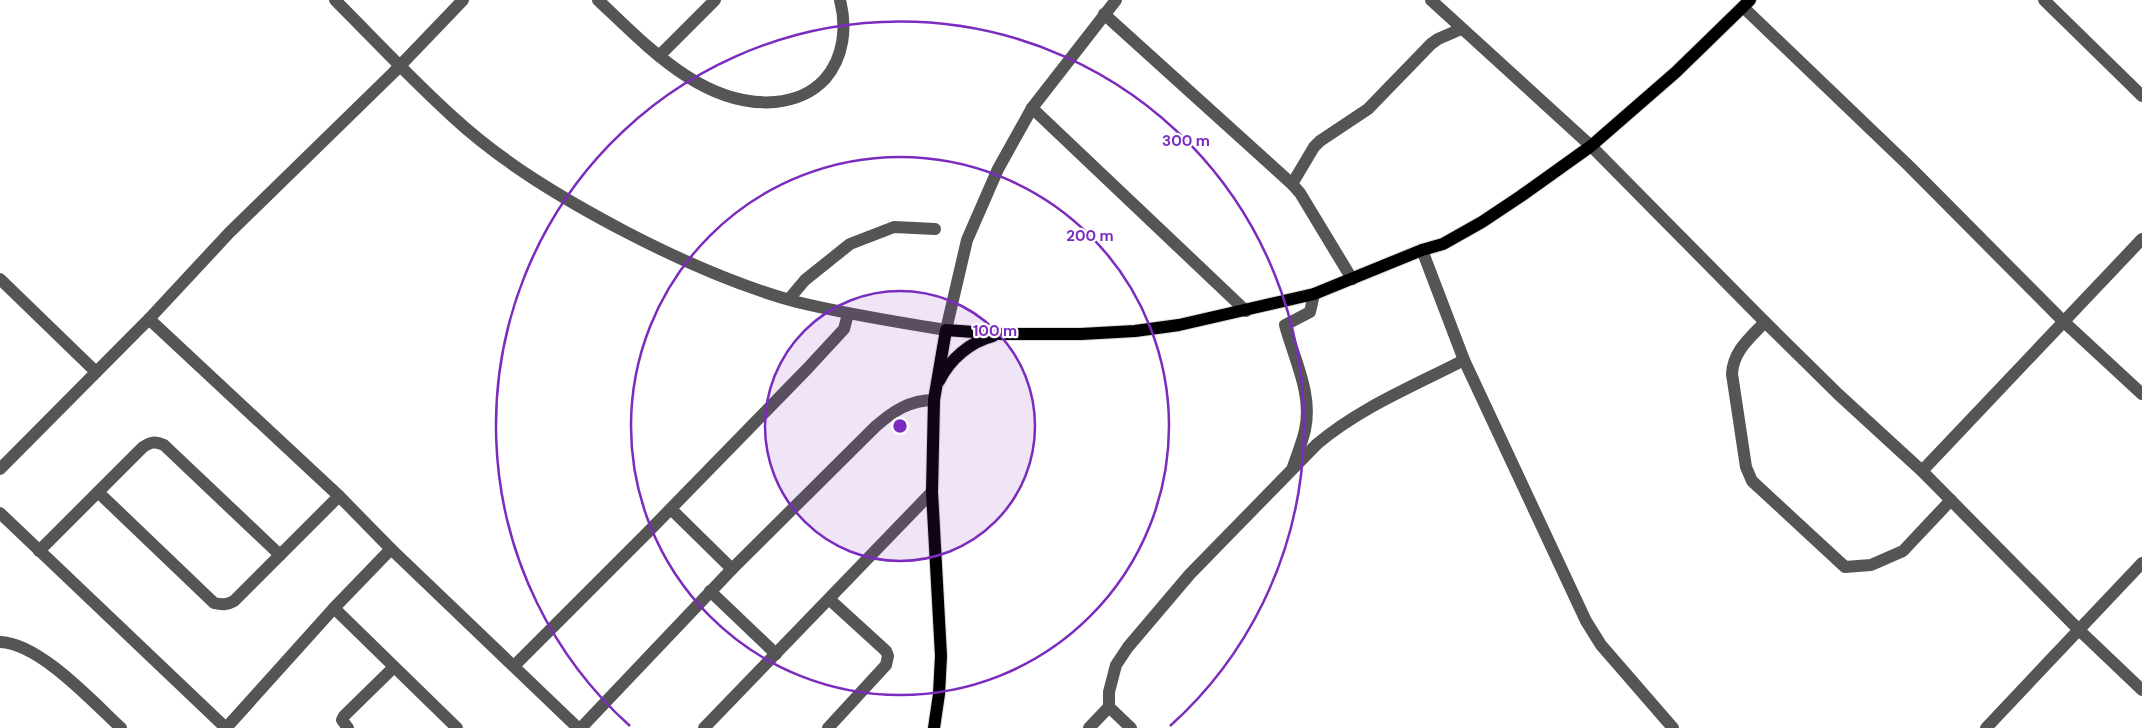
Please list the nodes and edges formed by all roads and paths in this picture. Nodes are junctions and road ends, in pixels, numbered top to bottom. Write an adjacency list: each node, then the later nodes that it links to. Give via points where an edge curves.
1 (335, 0): 13 (street)
2 (463, 0): 13 (street)
3 (598, 0): 12 (street)
4 (715, 0): 12 (street)
5 (840, 0): 12 (street, via 844,35 839,55 827,77 813,92 789,101 765,103 732,97 688,77)
6 (1116, 0): 10 (street)
7 (1431, 0): 11 (street)
8 (2044, 0): 14 (street)
9 (1746, 3): 16 (main road, via 1676,72); 28 (street)
10 (1104, 14): 15 (street); 17 (street)
11 (1461, 29): 16 (street); 17 (street, via 1438,39 1368,109 1320,141)
12 (659, 56)
13 (400, 66): 24 (street, via 453,118 557,194 663,251 729,279); 27 (street, via 229,233)
14 (2142, 96)
15 (1032, 108): 25 (street); 30 (street, via 998,169 968,240)
16 (1591, 146): 20 (main road, via 1482,222 1443,244); 29 (street)
17 (1292, 184): 22 (street)
18 (934, 229): 24 (street, via 894,227 850,244 805,280)
19 (2142, 239): 28 (street)
20 (1422, 250): 22 (main road); 32 (street)
21 (0, 279): 33 (street)
22 (1352, 280): 23 (main road)
23 (1314, 294): 25 (main road); 37 (street, via 1310,312 1285,325 1307,405 1305,429)
24 (789, 299): 26 (street)
25 (1246, 311): 31 (main road, via 1135,331)
26 (848, 314): 30 (street); 43 (street, via 844,329)
27 (148, 319): 33 (street); 41 (street)
28 (2063, 321): 34 (street); 38 (street)
29 (1765, 322): 38 (street); 42 (street, via 1735,355 1732,364 1746,467 1752,481 1845,567 1871,565 1904,551)
30 (946, 330): 31 (main road); 35 (main road)
31 (1001, 334): 35 (main road, via 979,341 960,354 944,372)
32 (1464, 360): 37 (street, via 1349,419 1317,444); 70 (street, via 1586,621 1601,645)
33 (96, 372): 36 (street)
34 (2142, 394)
35 (934, 397): 40 (main road); 49 (street, via 915,401 889,414)
36 (0, 469)
37 (1292, 470): 59 (street, via 1190,574 1128,647 1116,664)
38 (1922, 471): 42 (street)
39 (98, 492): 46 (street); 47 (street, via 214,603 234,601); 47 (street, via 143,447 157,442 164,445)
40 (932, 492): 51 (street); 67 (main road, via 941,656)
41 (339, 496): 45 (street); 47 (street)
42 (1951, 500): 53 (street)
43 (671, 509): 49 (street); 57 (street)
44 (0, 513): 46 (street)
45 (391, 548): 52 (street); 57 (street)
46 (39, 551): 61 (street)
47 (280, 555)
48 (2142, 563): 53 (street)
49 (732, 568): 50 (street)
50 (710, 592): 55 (street); 64 (street)
51 (829, 599): 55 (street); 66 (street, via 888,656 886,665)
52 (334, 608): 56 (street); 61 (street)
53 (2078, 630): 58 (street); 71 (street)
54 (0, 642): 60 (street, via 12,642 38,656)
55 (776, 654): 65 (street)
56 (394, 666): 62 (street, via 344,716 342,720); 63 (street)
57 (514, 666): 64 (street)
58 (2142, 690)
59 (1109, 707): 68 (street); 69 (street)
60 (121, 728)
61 (226, 728)
62 (348, 728)
63 (458, 728)
64 (580, 728)
65 (704, 728)
66 (828, 728)
67 (934, 728)
68 (1089, 728)
69 (1131, 728)
70 (1673, 728)
71 (1986, 728)

